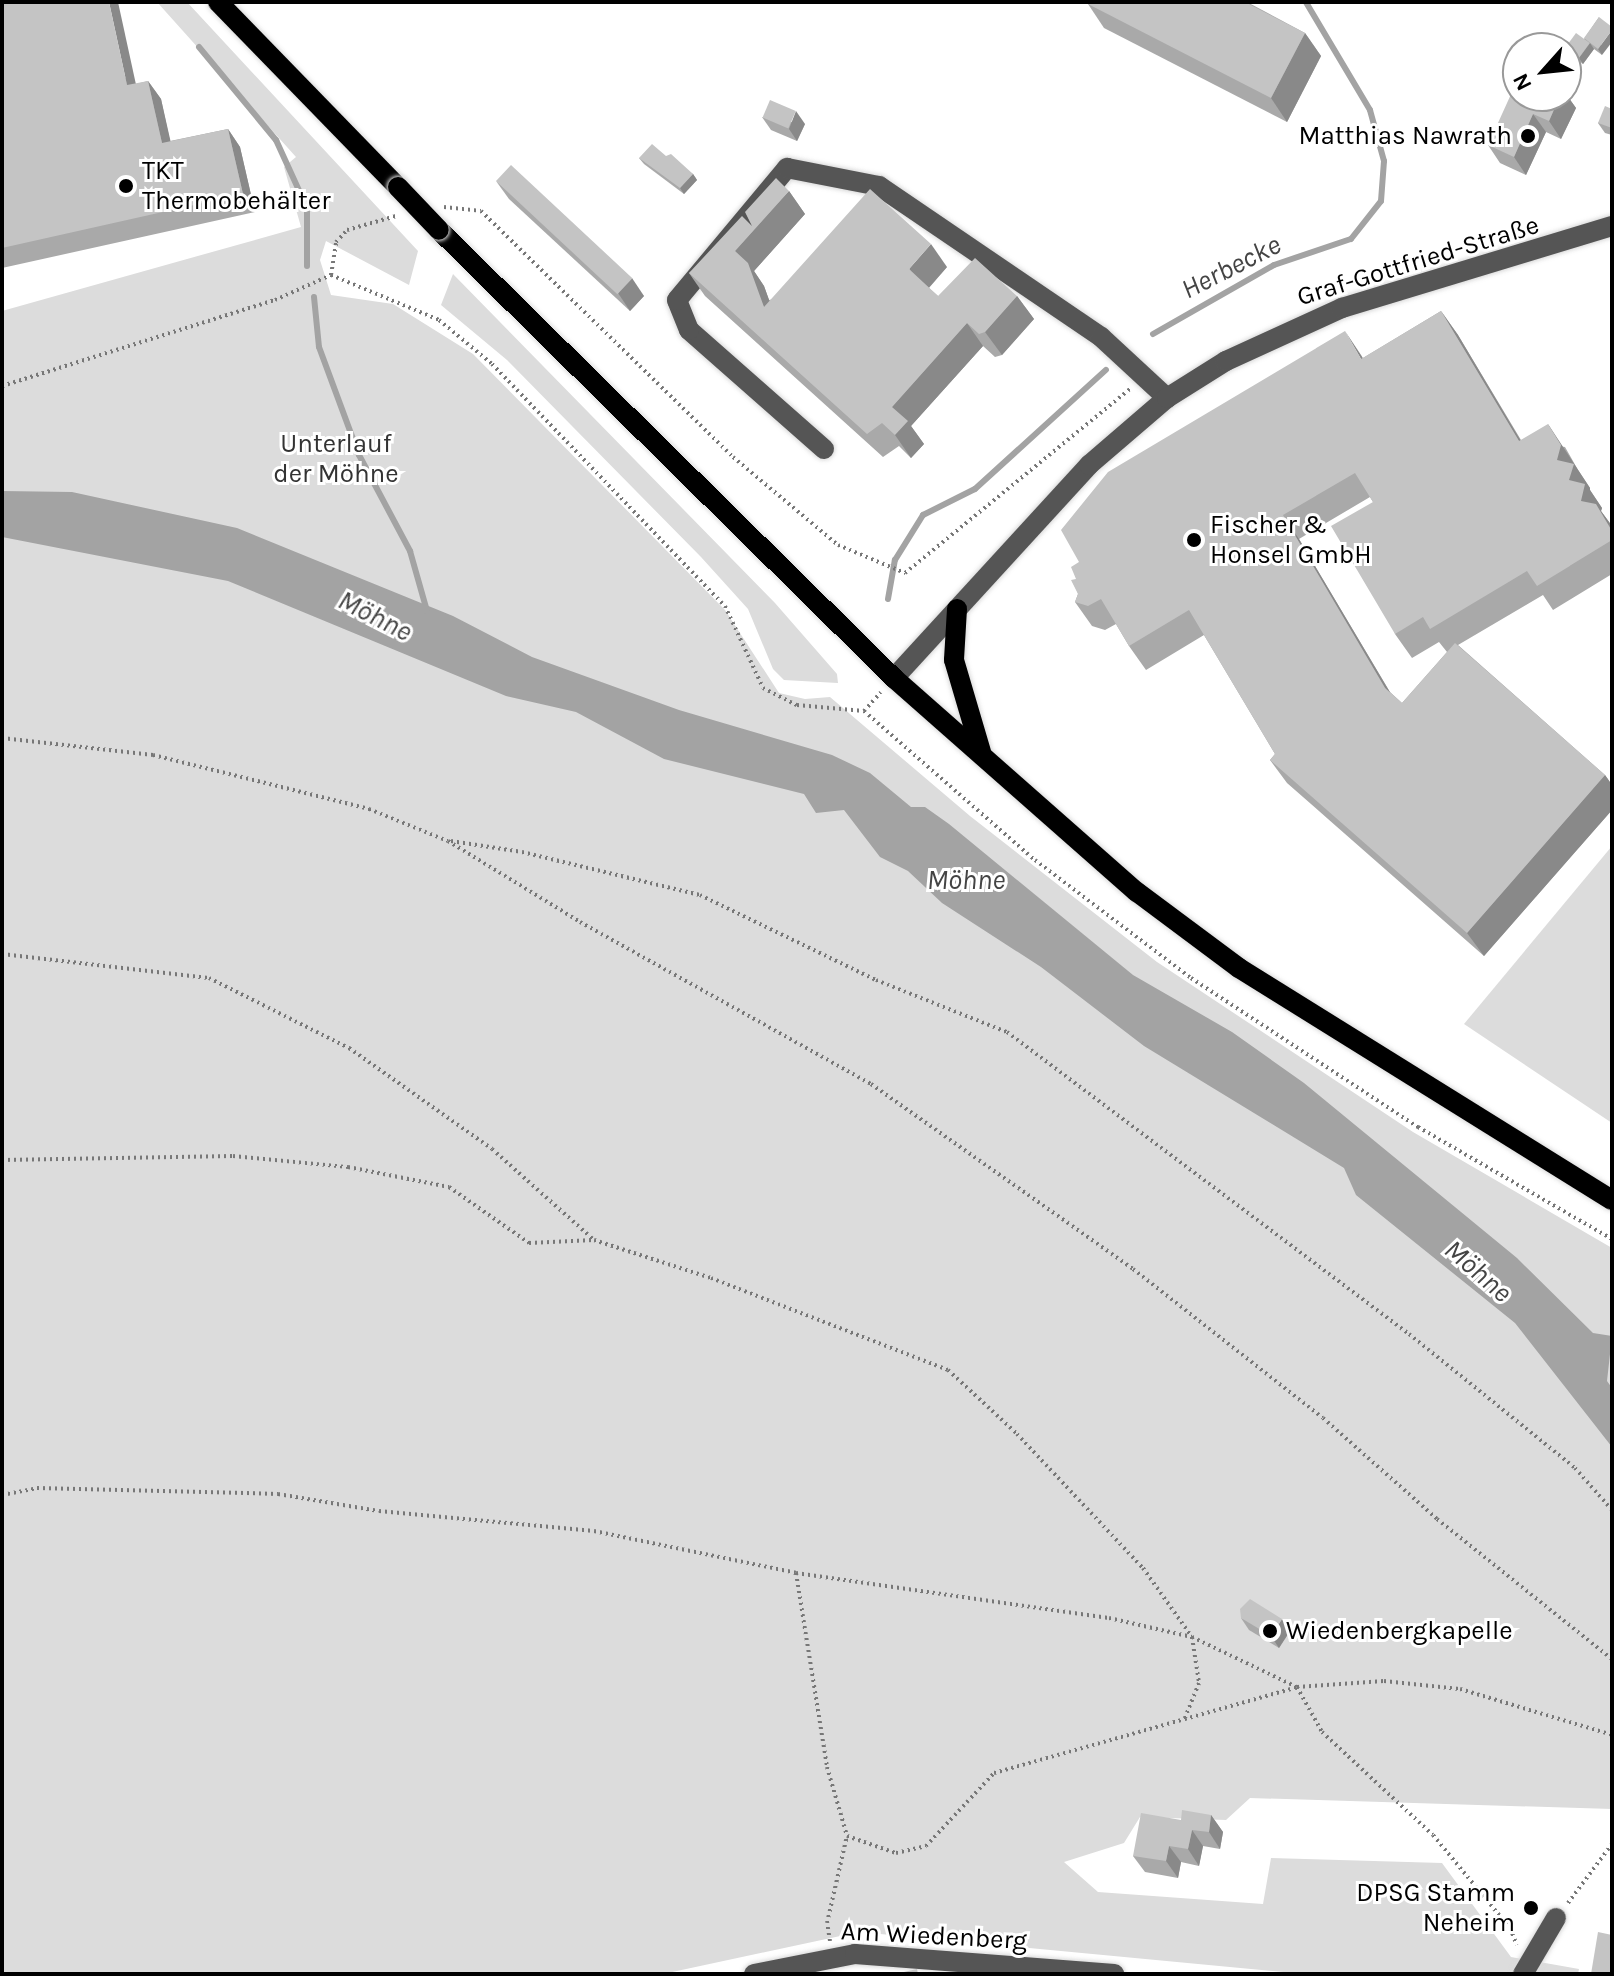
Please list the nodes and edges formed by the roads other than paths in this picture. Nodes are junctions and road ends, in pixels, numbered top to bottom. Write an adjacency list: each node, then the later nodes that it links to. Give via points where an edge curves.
1 (218, 2): 6 (main road, bridge, via 439,230)
2 (1612, 226): 3 (street, Graf-Gottfried-Straße, via 1330,313 1268,339)
3 (1167, 398): 4 (street, via 1101,337 879,186 787,168 677,300 689,330); 5 (street, Graf-Gottfried-Straße, via 1089,465)
4 (824, 449)
5 (957, 609): 6 (street, Graf-Gottfried-Straße); 7 (main road, via 954,660)
6 (894, 678): 7 (main road)
7 (982, 756): 8 (main road, via 1137,892 1239,968)
8 (1612, 1200)
9 (1556, 1918): 10 (street)
10 (1524, 1970)
11 (754, 1974): 12 (street, Am Wiedenberg, via 832,1955 886,1954)
12 (1114, 1974)

